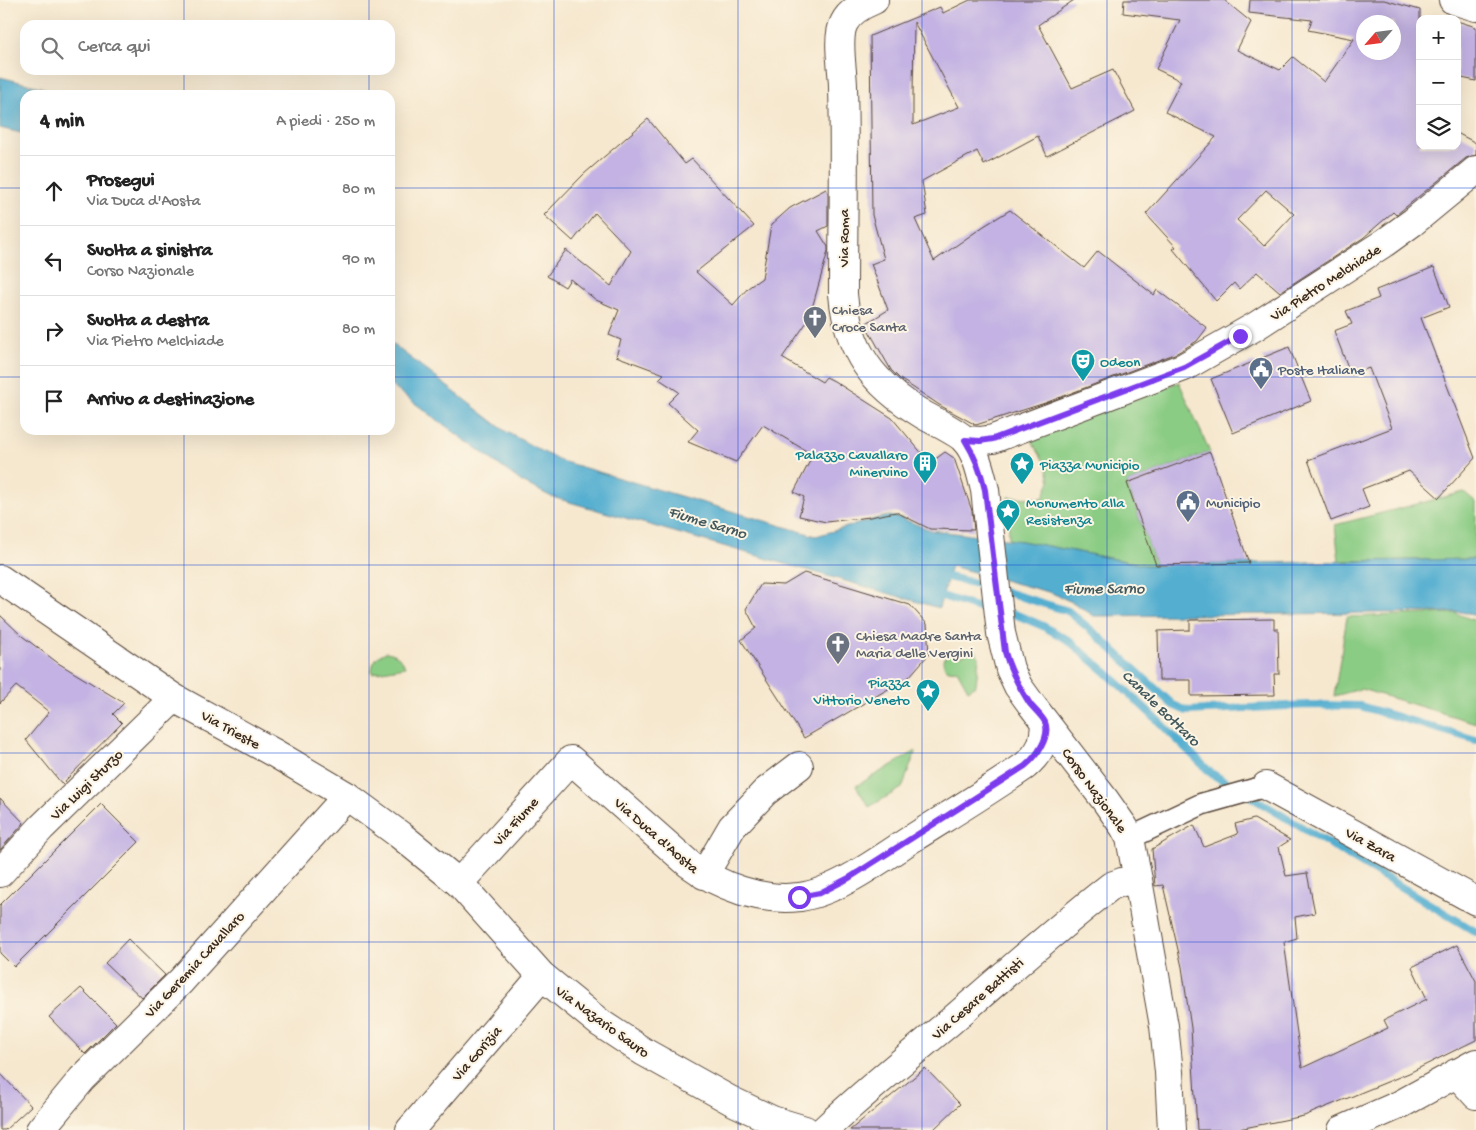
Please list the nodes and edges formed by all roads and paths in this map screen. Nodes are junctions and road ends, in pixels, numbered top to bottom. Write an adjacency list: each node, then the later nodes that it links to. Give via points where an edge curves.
1 (1453, 0): 3 (street)
2 (862, 1): 5 (street, Via Roma, via 844,23 841,36 845,313 861,358 877,379 913,408)
3 (1476, 6)
4 (1476, 170): 5 (street, Via Pietro Melchiade, via 1389,240 1203,358 993,439)
5 (965, 440): 8 (street, Corso Nazionale, via 981,472 985,490 1005,652 1018,686)
6 (0, 579): 7 (street, Via Trieste)
7 (174, 698): 12 (street, Via Trieste); 14 (street, Via Luigi Sturzo, via 41,828)
8 (1045, 723): 13 (street, Corso Nazionale); 15 (street, Via Duca d'Aosta, via 1042,746 1025,766 874,863 820,893 772,897 746,892)
9 (572, 760): 15 (street, Via Duca d'Aosta); 17 (street, Via Fiume)
10 (799, 766): 15 (street, via 765,792 737,821)
11 (1266, 786): 13 (street, via 1212,800); 18 (street, Via Zara)
12 (346, 796): 17 (street, Via Trieste); 22 (street, Via Geremia Cavallaro, via 181,982 82,1079)
13 (1130, 838): 16 (street, Corso Nazionale)
14 (0, 873)
15 (704, 875)
16 (1138, 880): 25 (street, Via Cesare Battisti, via 1111,886); 26 (street, Corso Nazionale, via 1164,1026)
17 (459, 883): 19 (street, Via Nazario Sauro)
18 (1476, 901)
19 (542, 976): 23 (street, Via Gorizia); 24 (street, Via Nazario Sauro, via 600,1023 644,1052 749,1110)
20 (1466, 1068): 21 (street); 27 (street, via 1401,1104)
21 (1476, 1095)
22 (40, 1130)
23 (410, 1130)
24 (805, 1130)
25 (824, 1130)
26 (1172, 1130)
27 (1342, 1130)

